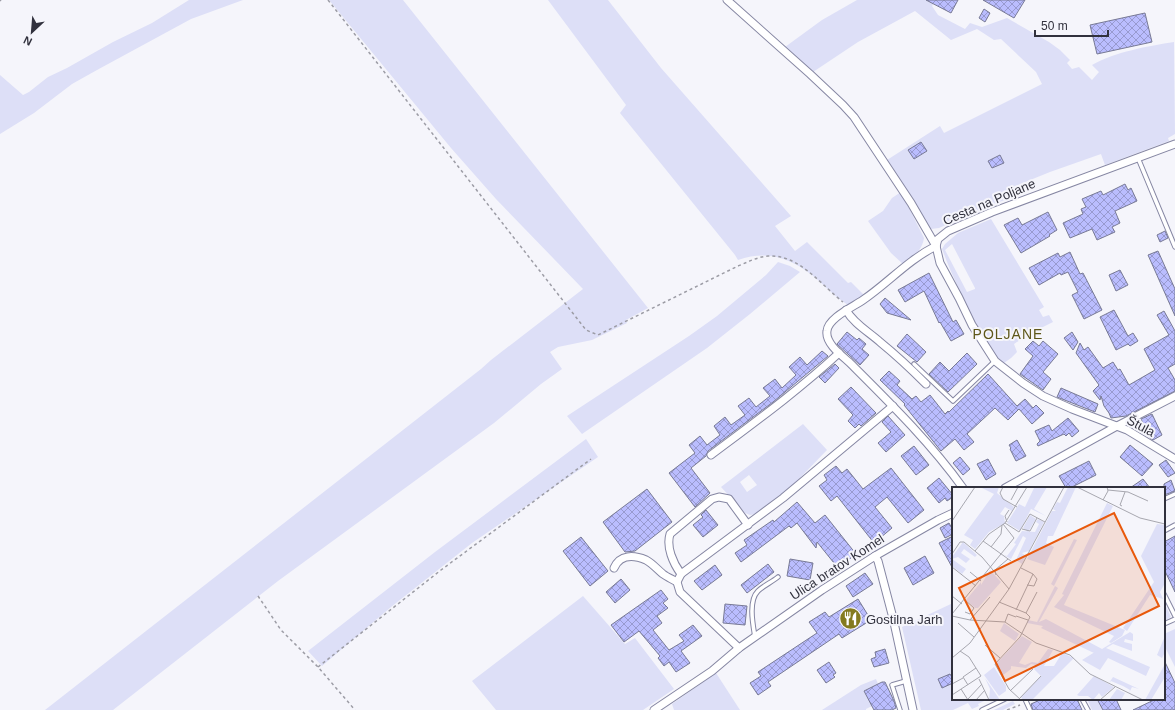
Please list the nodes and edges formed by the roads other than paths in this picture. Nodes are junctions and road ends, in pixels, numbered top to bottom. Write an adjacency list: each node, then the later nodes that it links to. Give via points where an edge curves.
1 (727, 0): 4 (street, via 854,117 911,202)
2 (1175, 144): 3 (street, Cesta na Poljane)
3 (1138, 158): 4 (street, Cesta na Poljane, via 948,230 938,239); 5 (lane)
4 (936, 246): 6 (street, via 923,252 875,292); 8 (street, via 940,263 972,325)
5 (1175, 247)
6 (849, 309): 7 (street, via 830,323 826,330 829,341); 10 (street, via 856,323 879,340)
7 (839, 353): 12 (street); 14 (street, via 775,408)
8 (995, 361): 9 (lane, via 954,402); 13 (street, via 1043,396)
9 (914, 364)
10 (926, 384)
11 (1175, 396): 13 (street)
12 (893, 406): 16 (street, via 946,464); 21 (street)
13 (1117, 426): 15 (street, Štula); 17 (street)
14 (711, 455)
15 (1175, 459)
16 (962, 487)
17 (1007, 487)
18 (1175, 494): 19 (lane)
19 (1165, 499)
20 (952, 513): 24 (street, Ulica bratov Komel)
21 (748, 525): 26 (street); 26 (street, via 730,498 719,496 712,500 670,534 668,540 671,554)
22 (1175, 525): 23 (lane)
23 (1165, 530)
24 (875, 556): 32 (street, Ulica bratov Komel); 34 (street)
25 (614, 568): 28 (street, via 622,557 635,557 646,560)
26 (680, 574): 28 (street)
27 (778, 577): 32 (lane, via 754,597 752,612)
28 (677, 582): 33 (street, via 680,592)
29 (1165, 596): 30 (lane)
30 (1175, 618): 31 (lane)
31 (1165, 623)
32 (755, 637): 33 (street, Ulica bratov Komel)
33 (739, 648): 38 (street, Ulica bratov Komel, via 712,671)
34 (906, 681): 39 (lane, via 892,685); 40 (street)
35 (1003, 700): 41 (lane)
36 (1025, 700): 42 (lane)
37 (1083, 700): 43 (lane)
38 (654, 710)
39 (900, 710)
40 (913, 710)
41 (982, 710)
42 (1030, 710)
43 (1088, 710)

